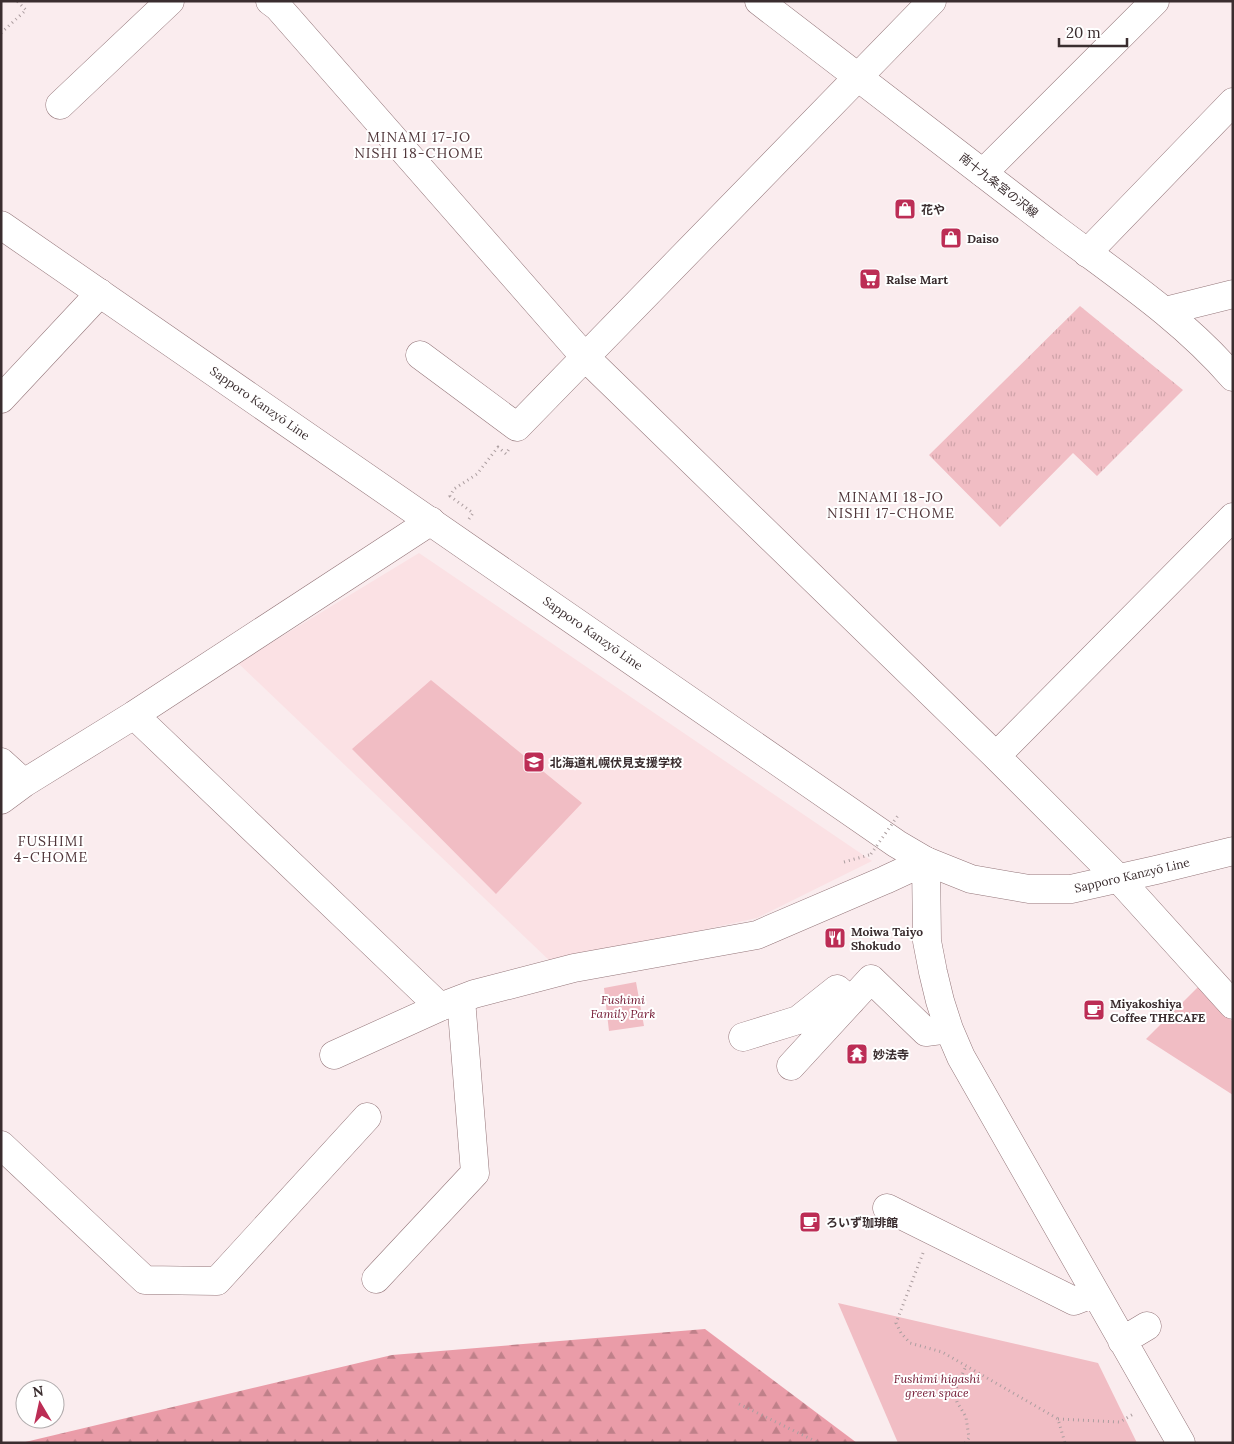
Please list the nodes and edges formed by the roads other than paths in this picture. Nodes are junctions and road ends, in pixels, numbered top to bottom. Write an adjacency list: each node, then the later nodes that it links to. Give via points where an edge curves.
1 (170, 1): 8 (street)
2 (759, 1): 6 (street, 南十九条宮の沢線)
3 (932, 1): 6 (street)
4 (1155, 1): 9 (street)
5 (277, 3): 16 (street)
6 (858, 78): 9 (street, 南十九条宮の沢線); 16 (street)
7 (1233, 102): 11 (street)
8 (60, 105)
9 (983, 173): 11 (street, 南十九条宮の沢線)
10 (1, 225): 12 (street, Sapporo Kanzyō Line)
11 (1088, 253): 14 (street, 南十九条宮の沢線)
12 (100, 293): 18 (street); 20 (street, Sapporo Kanzyō Line)
13 (1233, 294): 14 (street)
14 (1165, 311): 17 (street, 南十九条宮の沢線)
15 (420, 355): 16 (street, via 517,427)
16 (584, 356): 22 (street)
17 (1233, 377)
18 (1, 399)
19 (1233, 517): 22 (street)
20 (431, 521): 21 (street); 27 (street, Sapporo Kanzyō Line, via 889,838)
21 (134, 715): 24 (street); 30 (street)
22 (996, 756): 28 (street)
23 (1, 762): 24 (street)
24 (24, 783): 25 (street)
25 (1, 800)
26 (1233, 851): 28 (street, Sapporo Kanzyō Line)
27 (926, 860): 28 (street, Sapporo Kanzyō Line, via 971,879 1028,890 1071,889); 30 (street, via 757,935 574,968); 32 (street, via 927,940)
28 (1119, 879): 31 (street)
29 (851, 1001): 32 (street, via 871,979 926,1032); 33 (street, via 837,989 798,1020); 35 (street)
30 (451, 1003): 34 (street); 39 (street, via 475,1173)
31 (1233, 1005)
32 (949, 1029): 40 (street, via 961,1057)
33 (743, 1037)
34 (334, 1055)
35 (792, 1066)
36 (367, 1117): 37 (street, via 217,1280 145,1280)
37 (1, 1145)
38 (887, 1208): 40 (street, via 1074,1301)
39 (376, 1279)
40 (1095, 1293): 42 (street)
41 (1147, 1326): 42 (street)
42 (1122, 1341): 43 (street)
43 (1181, 1443)

